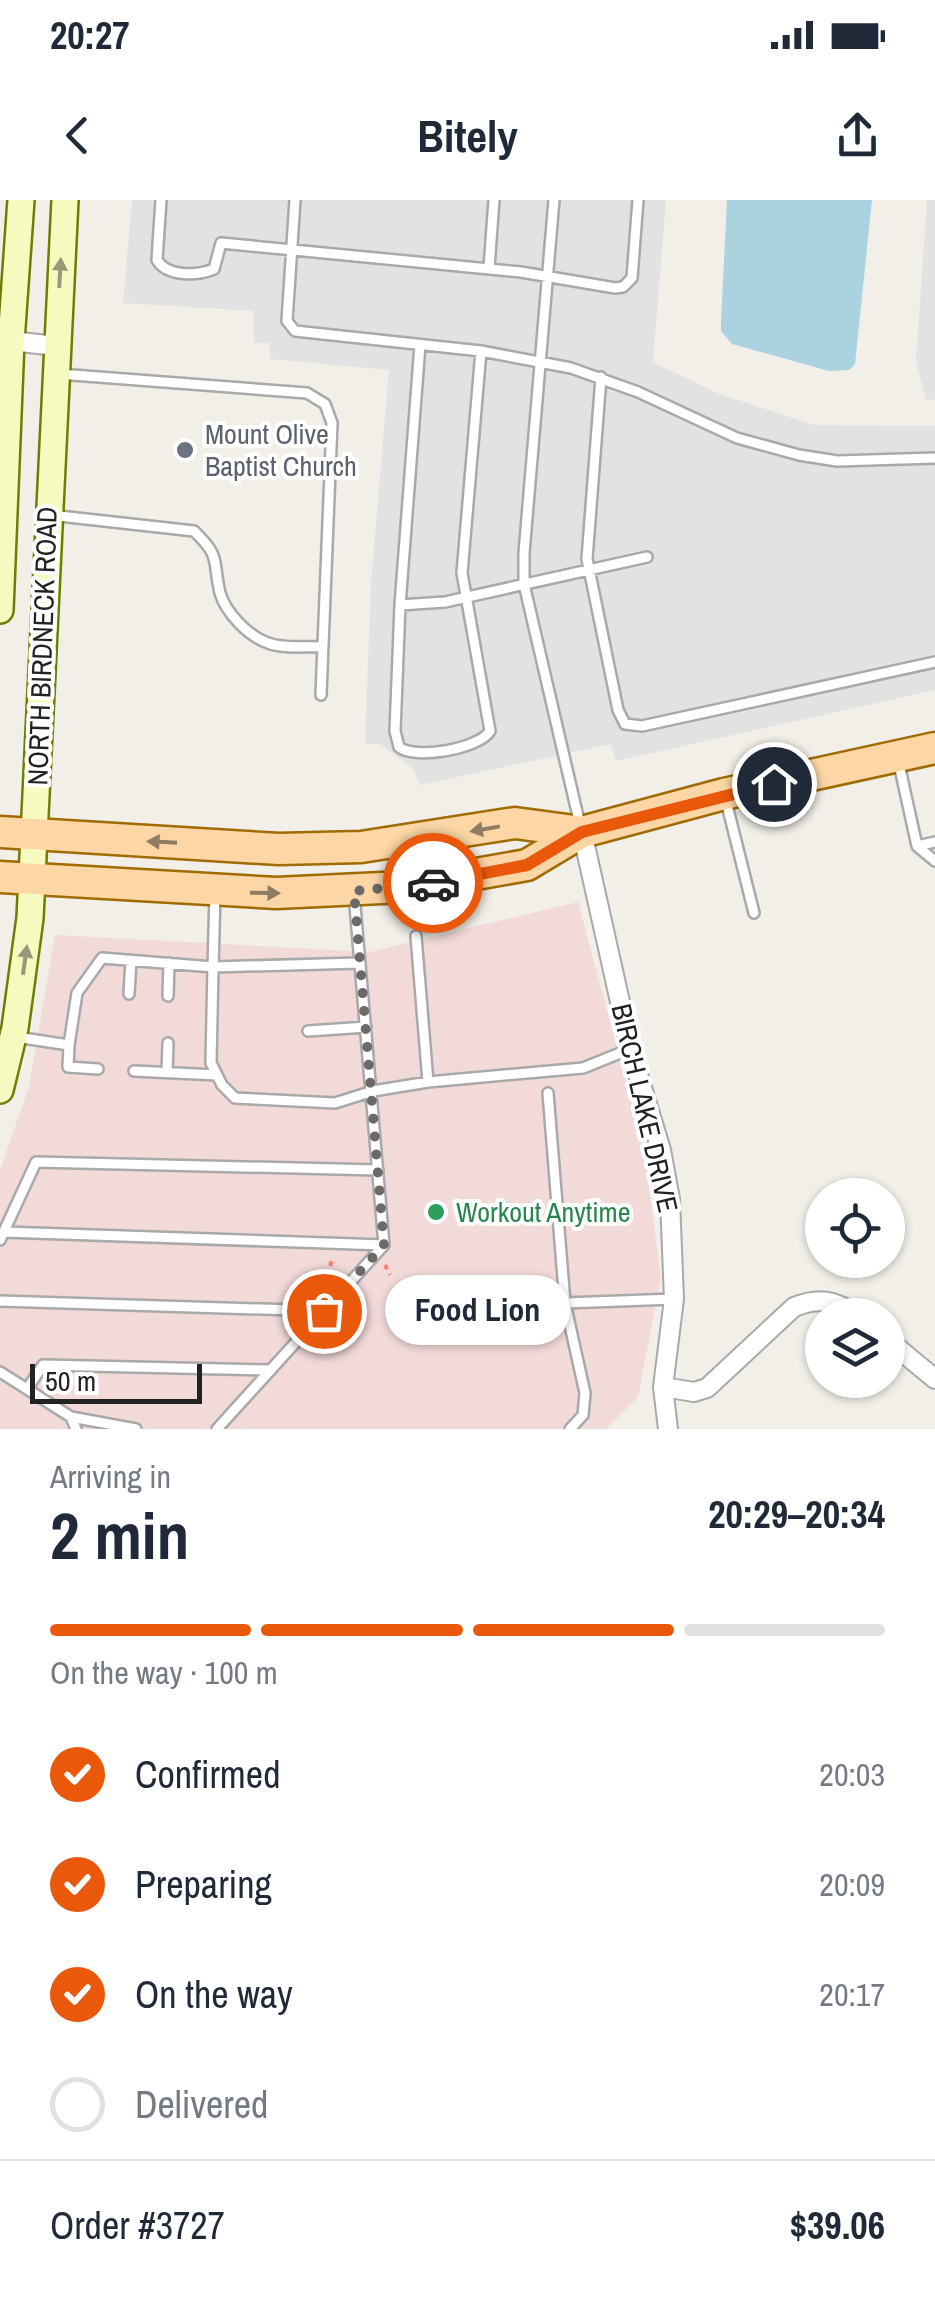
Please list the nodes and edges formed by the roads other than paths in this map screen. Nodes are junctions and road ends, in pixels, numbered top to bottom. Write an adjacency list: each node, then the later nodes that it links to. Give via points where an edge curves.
1 (21, 200): 11 (main road, NORTH BIRDNECK ROAD)
2 (64, 200): 13 (main road, NORTH BIRDNECK ROAD, one-way to 2)
3 (161, 200): 8 (lane, via 156,252 164,270 214,269 220,243)
4 (295, 200): 8 (lane)
5 (494, 200): 9 (lane)
6 (554, 200): 10 (lane)
7 (638, 200): 10 (lane, via 629,284 615,288)
8 (290, 249): 9 (lane); 12 (lane, via 289,327)
9 (489, 268): 10 (lane)
10 (546, 277): 15 (lane)
11 (6, 341): 13 (street); 23 (main road, NORTH BIRDNECK ROAD)
12 (420, 345): 14 (lane); 25 (lane)
13 (56, 346): 16 (main road, NORTH BIRDNECK ROAD)
14 (481, 351): 15 (lane); 24 (lane)
15 (541, 362): 17 (lane); 22 (lane)
16 (54, 374): 19 (main road, NORTH BIRDNECK ROAD); 27 (lane, via 307,393 325,404 332,423)
17 (601, 376): 18 (lane, via 736,438 799,455 838,461); 21 (lane)
18 (935, 458)
19 (47, 515): 27 (lane, via 194,531 217,560 229,612 250,632 270,644); 35 (main road, NORTH BIRDNECK ROAD)
20 (648, 556): 21 (lane)
21 (588, 570): 22 (lane); 28 (lane, via 620,718 632,726)
22 (524, 584): 24 (lane); 34 (lane)
23 (0, 588): 26 (main road, NORTH BIRDNECK ROAD)
24 (464, 598): 25 (lane); 25 (lane, via 490,731 476,743 432,753 403,751 396,740)
25 (400, 605)
26 (0, 610)
27 (323, 647): 29 (lane)
28 (935, 662)
29 (320, 695)
30 (935, 748): 31 (main road)
31 (898, 756): 32 (main road); 37 (lane)
32 (724, 794): 34 (main road); 43 (lane)
33 (0, 832): 35 (main road)
34 (582, 832): 35 (main road, one-way to 35, via 515,823 361,847 294,849); 42 (main road, via 527,865); 56 (street, BIRCH LAKE DRIVE)
35 (34, 834): 40 (main road, NORTH BIRDNECK ROAD)
36 (935, 842): 37 (lane)
37 (917, 846): 38 (lane)
38 (935, 861)
39 (0, 877): 40 (main road)
40 (32, 879): 41 (main road); 53 (main road, NORTH BIRDNECK ROAD, one-way to 40)
41 (215, 891): 42 (main road, one-way to 42); 48 (lane)
42 (354, 891): 47 (lane)
43 (754, 914)
44 (416, 936): 61 (lane)
45 (130, 960): 46 (lane); 49 (lane); 55 (lane, via 102,958 76,993)
46 (169, 963): 48 (lane); 50 (lane)
47 (359, 963): 48 (lane); 51 (lane)
48 (213, 967): 60 (lane, via 211,1064)
49 (129, 994)
50 (168, 996)
51 (366, 1028): 52 (lane); 63 (lane)
52 (308, 1031)
53 (13, 1036): 55 (lane); 62 (main road, NORTH BIRDNECK ROAD)
54 (168, 1043): 59 (lane)
55 (69, 1046): 57 (lane, via 68,1067)
56 (631, 1049): 61 (lane, via 583,1068); 68 (street, BIRCH LAKE DRIVE, via 670,1199)
57 (98, 1069)
58 (134, 1071): 59 (lane)
59 (167, 1073): 60 (lane)
60 (217, 1075): 63 (lane, via 235,1098 335,1102)
61 (428, 1082): 63 (lane)
62 (0, 1090)
63 (373, 1091): 65 (lane)
64 (548, 1094): 71 (lane)
65 (378, 1170): 66 (lane, via 36,1162); 67 (lane)
66 (2, 1236): 67 (lane)
67 (384, 1245): 72 (lane)
68 (674, 1300): 71 (lane); 77 (street, BIRCH LAKE DRIVE)
69 (0, 1301): 72 (lane)
70 (805, 1302): 77 (street, via 707,1388)
71 (565, 1303): 83 (lane, via 585,1394 583,1414)
72 (324, 1311): 74 (lane)
73 (905, 1354): 76 (street)
74 (270, 1370): 78 (lane, via 43,1365); 82 (lane)
75 (0, 1372): 78 (lane)
76 (935, 1379)
77 (663, 1386): 84 (street, BIRCH LAKE DRIVE)
78 (27, 1389): 79 (lane)
79 (71, 1417): 80 (lane); 81 (lane)
80 (76, 1429)
81 (136, 1429)
82 (217, 1429)
83 (570, 1429)
84 (668, 1429)

